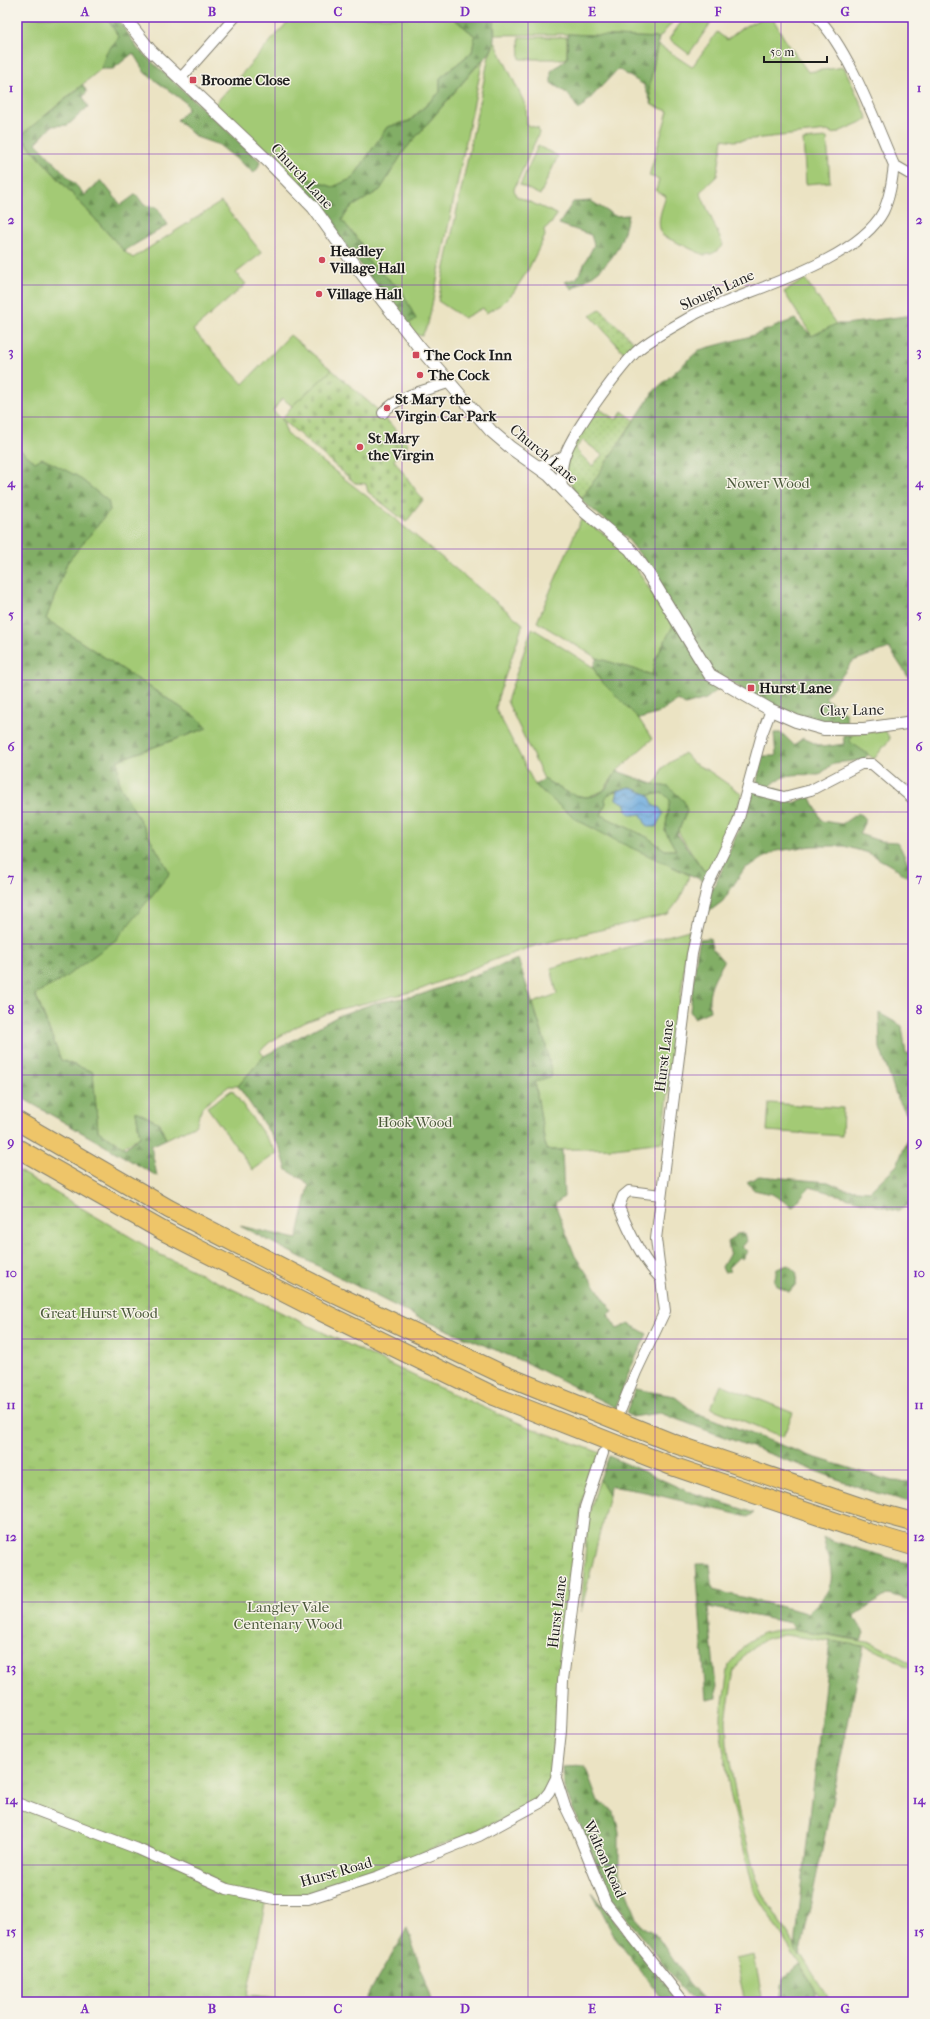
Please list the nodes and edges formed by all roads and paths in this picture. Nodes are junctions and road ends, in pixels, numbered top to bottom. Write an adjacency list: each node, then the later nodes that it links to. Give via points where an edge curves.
1 (124, 17): 4 (street, Church Lane, via 150,50)
2 (235, 17): 4 (street)
3 (817, 17): 5 (street, via 840,48)
4 (180, 79): 8 (street, Church Lane, via 313,207)
5 (894, 165): 6 (street); 7 (street, Slough Lane)
6 (910, 175): 7 (street)
7 (892, 182): 10 (street, Slough Lane, via 882,212 870,229 850,246 816,265 693,315 637,351 576,432)
8 (448, 383): 9 (street, via 403,398 390,404); 11 (street, Church Lane, via 491,431)
9 (383, 412)
10 (564, 456): 11 (street); 12 (street, Slough Lane, via 560,472)
11 (537, 466): 12 (street, Church Lane)
12 (562, 488): 13 (street, Church Lane, via 584,511 630,549 649,575 710,675)
13 (771, 710): 14 (street, Clay Lane, via 824,729 864,728); 15 (street, Hurst Lane)
14 (913, 722)
15 (748, 788): 16 (street, via 784,797 811,790 861,764 872,764); 19 (street, Hurst Lane, via 738,822 707,886 692,954)
16 (913, 799)
17 (17, 1121): 23 (highway, via 169,1209 328,1291 502,1374 675,1444 872,1511)
18 (17, 1148): 24 (highway, via 163,1231 494,1396 669,1465)
19 (661, 1195): 20 (street, Hurst Lane, via 656,1239); 20 (street, via 629,1191 623,1196 619,1207 651,1269)
20 (661, 1280): 21 (street, Hurst Lane, via 665,1311)
21 (621, 1409)
22 (603, 1453): 25 (street, Hurst Lane, via 585,1507 563,1680)
23 (913, 1522)
24 (913, 1546)
25 (556, 1778): 27 (street, Hurst Road, via 550,1792); 28 (street, Walton Road)
26 (17, 1803): 27 (street, Hurst Road, via 138,1849 226,1889 274,1898 308,1899 378,1876 472,1839)
27 (540, 1803): 28 (street, via 554,1800)
28 (565, 1806): 29 (street, Walton Road, via 606,1903)
29 (684, 2002)

